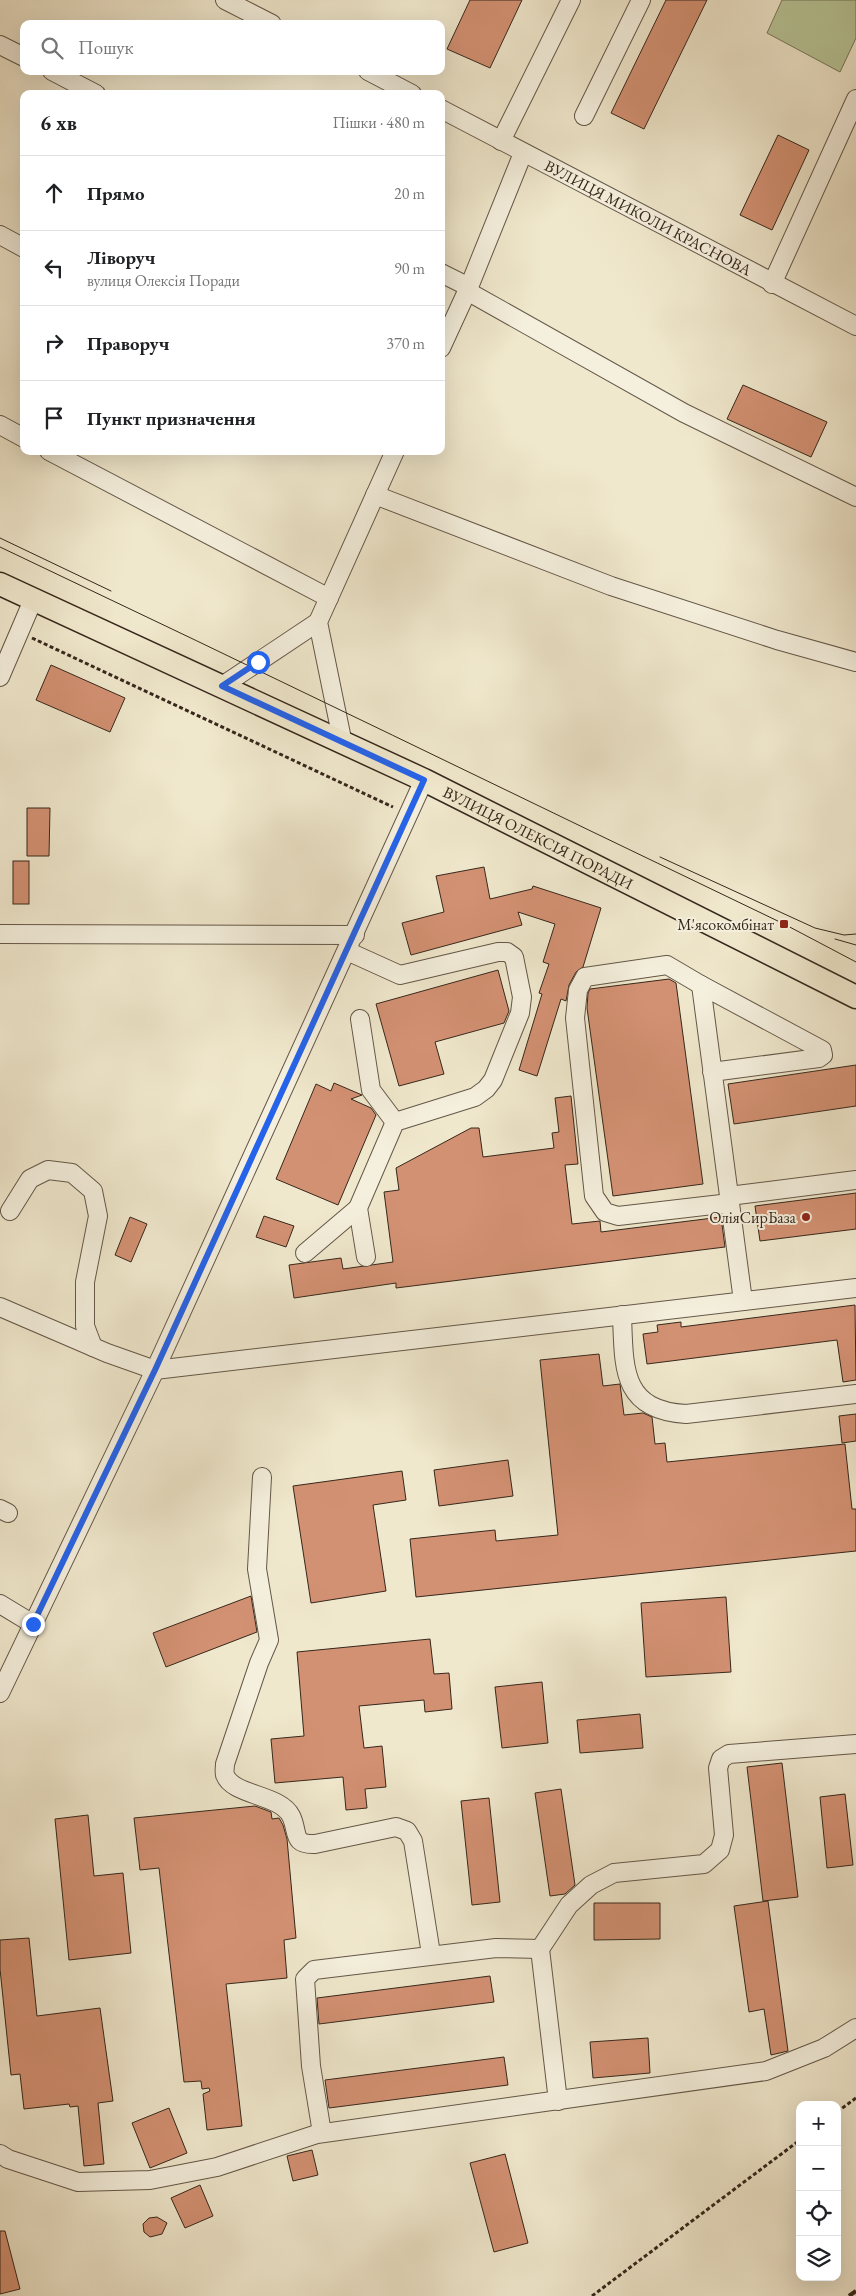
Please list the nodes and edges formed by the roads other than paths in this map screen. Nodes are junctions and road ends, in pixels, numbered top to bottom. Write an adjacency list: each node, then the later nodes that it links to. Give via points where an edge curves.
1 (224, 0): 4 (street)
2 (571, 0): 14 (street)
3 (641, 0): 13 (street)
4 (264, 20)
5 (0, 45): 6 (street)
6 (20, 55)
7 (60, 75): 9 (street)
8 (376, 75): 10 (street)
9 (88, 90)
10 (404, 90)
11 (856, 98): 19 (street)
12 (445, 111): 14 (street, ВУЛИЦЯ МИКОЛИ КРАСНОВА)
13 (584, 116)
14 (501, 141): 15 (street, ВУЛИЦЯ МИКОЛИ КРАСНОВА)
15 (523, 153): 19 (street, ВУЛИЦЯ МИКОЛИ КРАСНОВА); 20 (street)
16 (0, 235): 17 (street)
17 (20, 246)
18 (445, 275): 20 (street)
19 (772, 284): 21 (street, ВУЛИЦЯ МИКОЛИ КРАСНОВА)
20 (468, 289): 22 (street); 28 (street, via 684,413)
21 (856, 326)
22 (445, 339)
23 (0, 425): 24 (street)
24 (20, 436)
25 (57, 455): 30 (street)
26 (393, 455): 27 (street)
27 (375, 495): 30 (street); 33 (street, via 611,586)
28 (856, 496)
29 (0, 584): 31 (main road, ВУЛИЦЯ ОЛЕКСІЯ ПОРАДИ)
30 (329, 598): 32 (street)
31 (33, 600): 34 (street); 35 (main road, ВУЛИЦЯ ОЛЕКСІЯ ПОРАДИ)
32 (318, 622): 35 (street); 36 (street)
33 (856, 662)
34 (0, 673)
35 (222, 686): 36 (main road, ВУЛИЦЯ ОЛЕКСІЯ ПОРАДИ)
36 (343, 744): 37 (main road, ВУЛИЦЯ ОЛЕКСІЯ ПОРАДИ)
37 (424, 780): 39 (street); 42 (main road, ВУЛИЦЯ ОЛЕКСІЯ ПОРАДИ)
38 (0, 934): 39 (street)
39 (355, 935): 40 (street)
40 (348, 951): 45 (street, via 400,975 498,952 507,952 514,957 522,997 520,1013 486,1090 475,1097); 57 (street)
41 (701, 985): 44 (street); 44 (street, via 822,1050 823,1055); 47 (street, via 667,965 585,977 578,990 575,1018 594,1196 604,1212 618,1216)
42 (856, 996)
43 (360, 1019): 45 (street, via 371,1090)
44 (712, 1072): 47 (street)
45 (395, 1122): 48 (street)
46 (856, 1180): 47 (street)
47 (730, 1200): 53 (street)
48 (358, 1208): 50 (street); 51 (street)
49 (10, 1211): 56 (street, via 30,1179 48,1170 72,1173 93,1191 98,1216 85,1282 85,1326)
50 (305, 1253)
51 (366, 1257)
52 (856, 1288): 53 (street)
53 (743, 1301): 55 (street)
54 (0, 1307): 56 (street)
55 (622, 1316): 57 (street); 58 (street, via 624,1367 632,1387 645,1402 666,1413 686,1414)
56 (93, 1347): 57 (street)
57 (155, 1370): 61 (street)
58 (856, 1394)
59 (262, 1477): 65 (street, via 257,1569 269,1640 225,1764 225,1775 231,1784 282,1806 290,1816 297,1839 305,1844 396,1827 407,1831 413,1841)
60 (0, 1604): 61 (street)
61 (33, 1624): 62 (street)
62 (0, 1692)
63 (856, 1744): 64 (street, via 729,1754 721,1759 718,1768 724,1834 720,1850 704,1864 614,1873 591,1885 569,1905)
64 (540, 1949): 65 (street, via 496,1948); 67 (street)
65 (431, 1954): 68 (street, via 314,1970 305,1978 311,2066)
66 (856, 2028): 67 (street, via 824,2048 766,2071)
67 (558, 2101): 68 (street)
68 (322, 2133): 69 (street, via 218,2167 150,2180 78,2182)
69 (0, 2154)

